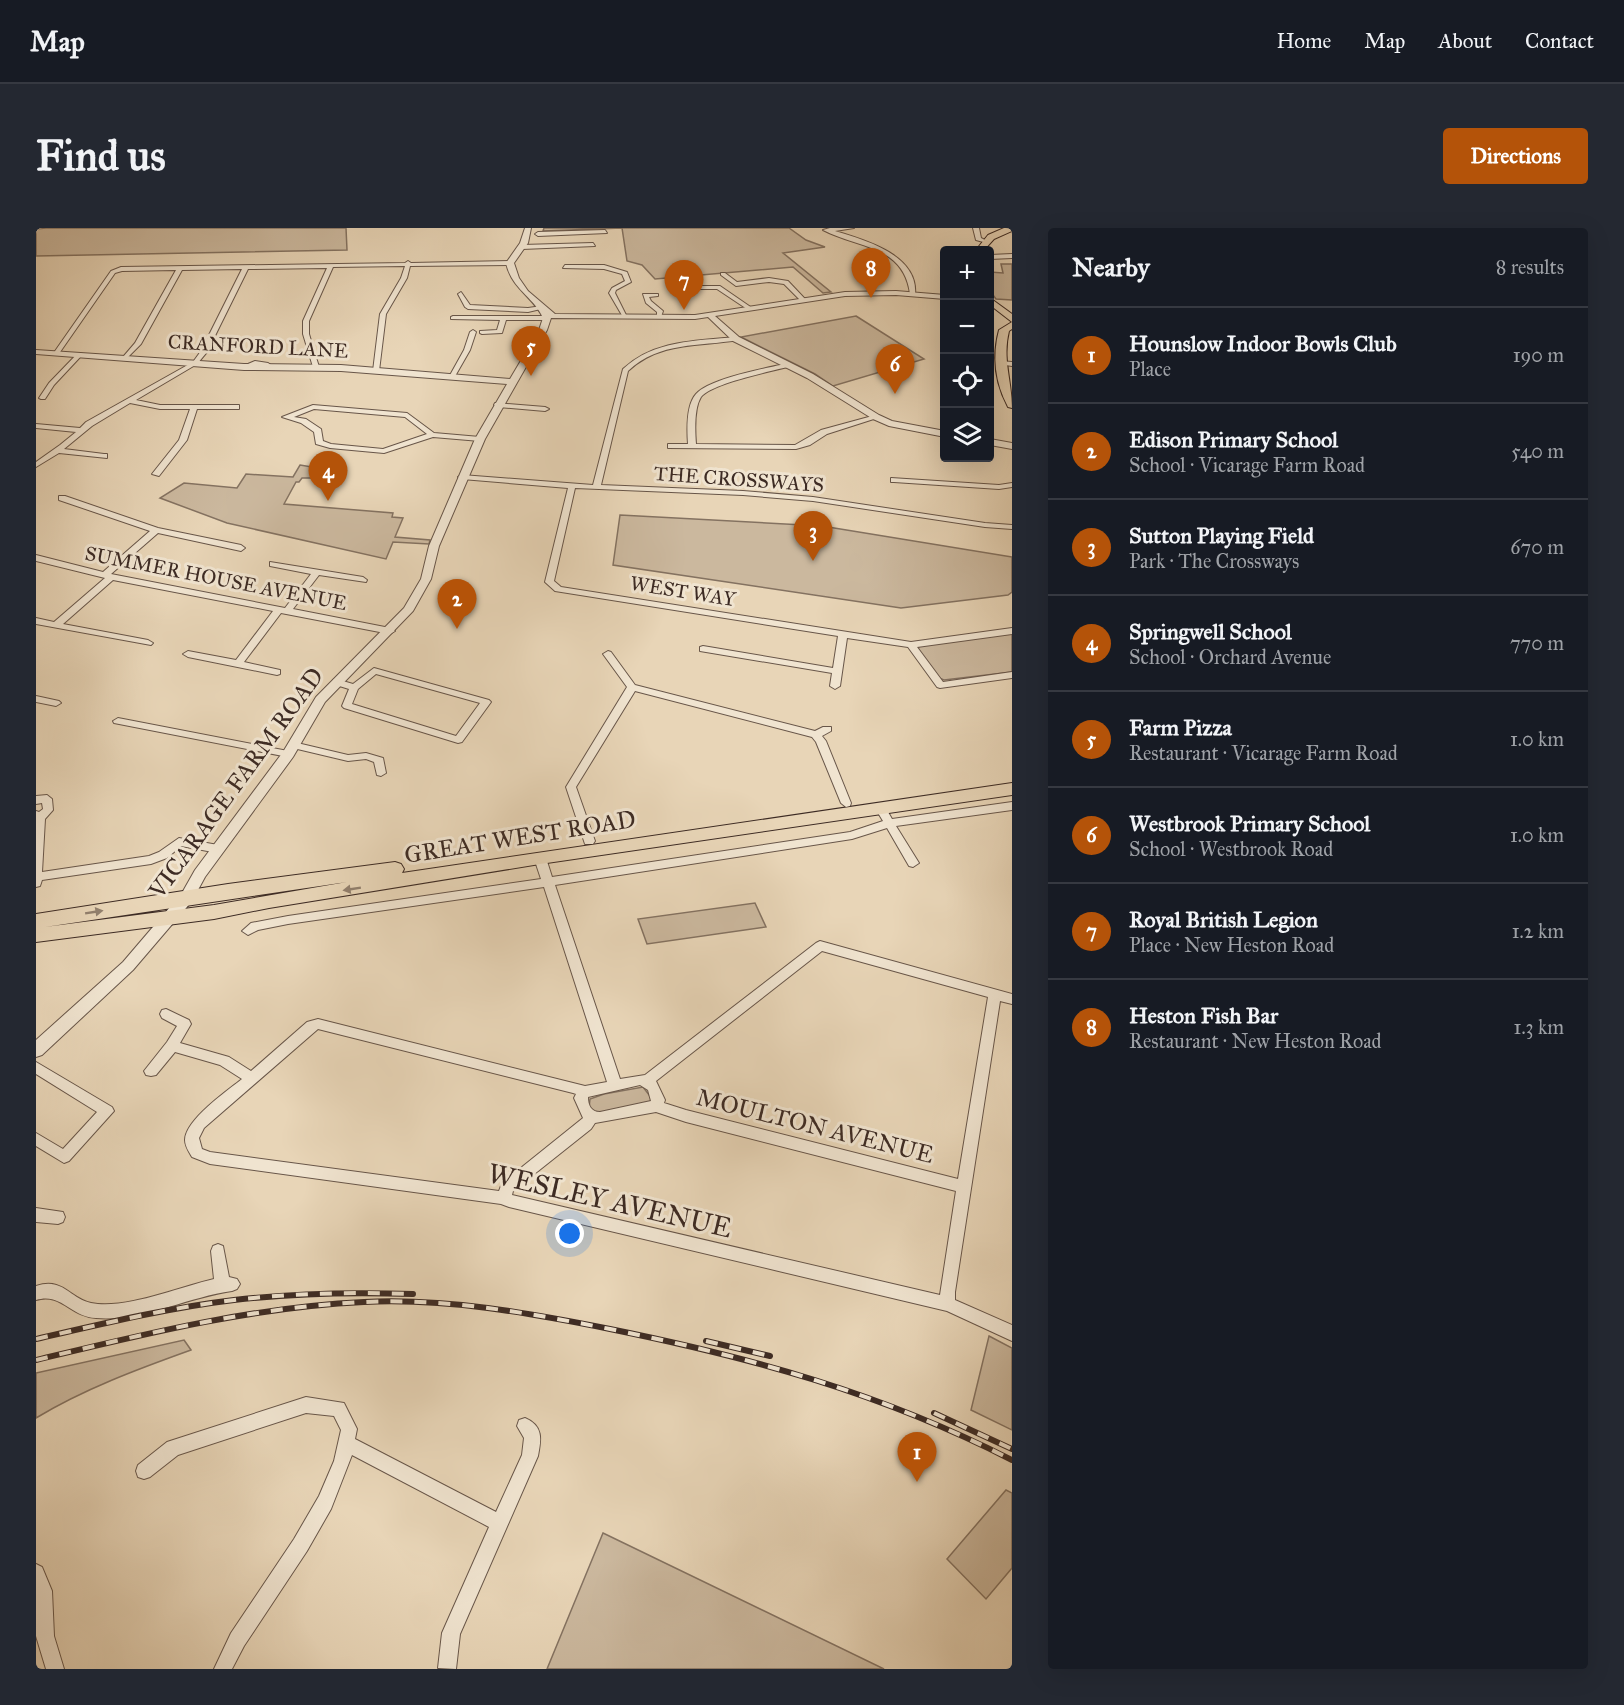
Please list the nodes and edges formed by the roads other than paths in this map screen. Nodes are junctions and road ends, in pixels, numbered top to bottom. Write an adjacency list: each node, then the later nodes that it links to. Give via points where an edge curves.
1 (528, 228): 10 (street)
2 (851, 228): 8 (street, via 826,230)
3 (856, 228): 8 (street)
4 (976, 228): 9 (street, via 978,239)
5 (1011, 228): 9 (main road)
6 (539, 231): 7 (street); 10 (street)
7 (605, 232)
8 (857, 240): 25 (street, via 897,262 910,277)
9 (985, 242): 12 (main road)
10 (524, 244): 11 (street); 17 (street)
11 (593, 245)
12 (982, 246)
13 (1002, 249): 15 (street)
14 (994, 256): 15 (street)
15 (1012, 256)
16 (408, 263): 17 (street); 18 (street); 53 (street, via 403,282 383,311)
17 (510, 263): 34 (street, via 511,274)
18 (331, 265): 19 (street); 52 (street, via 306,321)
19 (246, 267): 20 (street); 48 (street)
20 (180, 268): 45 (street, via 116,270); 47 (street, via 138,344)
21 (565, 268): 35 (street, via 604,267 625,273 628,282 612,293)
22 (723, 274): 28 (street, via 736,284 786,282)
23 (691, 288): 32 (street, via 718,287)
24 (461, 294): 34 (street, via 468,307 528,310)
25 (913, 294): 27 (street); 28 (street, via 861,293)
26 (656, 295): 31 (street, via 645,296)
27 (940, 296)
28 (802, 300): 32 (street)
29 (667, 304): 31 (street)
30 (994, 306): 39 (main road)
31 (655, 307): 36 (street)
32 (749, 308): 33 (street)
33 (710, 315): 36 (street); 43 (street)
34 (549, 316): 35 (street); 38 (street); 55 (street, VICARAGE FARM ROAD)
35 (625, 316): 36 (street)
36 (660, 316)
37 (453, 318): 38 (street)
38 (503, 319): 42 (street, via 500,332)
39 (1012, 319)
40 (1012, 325): 49 (main road, via 1004,330 998,351)
41 (473, 332): 54 (street)
42 (482, 332)
43 (736, 339): 51 (street); 81 (street, via 675,346 634,358 625,370)
44 (36, 352): 45 (street, CRANFORD LANE)
45 (56, 354): 46 (street, CRANFORD LANE)
46 (80, 354): 47 (street, CRANFORD LANE); 56 (street)
47 (126, 357): 48 (street, CRANFORD LANE)
48 (195, 363): 52 (street, CRANFORD LANE); 57 (street)
49 (1000, 363): 50 (street); 59 (main road)
50 (1012, 364)
51 (789, 365): 63 (street); 71 (street, via 710,387 699,395)
52 (316, 367): 53 (street, CRANFORD LANE)
53 (376, 371): 54 (street, CRANFORD LANE)
54 (452, 377): 55 (street, CRANFORD LANE)
55 (507, 382): 58 (street, VICARAGE FARM ROAD)
56 (43, 398)
57 (130, 401): 60 (street, via 160,407); 65 (street)
58 (498, 405): 62 (street); 68 (street, VICARAGE FARM ROAD)
59 (1012, 405)
60 (194, 407): 61 (street); 76 (street, via 183,440)
61 (236, 407)
62 (545, 409)
63 (876, 417): 66 (street); 71 (street, via 824,432 795,447)
64 (36, 426): 65 (street)
65 (81, 430): 73 (street)
66 (940, 433)
67 (432, 435): 67 (street, via 400,414 313,407 286,417 308,424 318,431 319,442 330,446 384,451); 68 (street)
68 (480, 439): 77 (street, VICARAGE FARM ROAD)
69 (994, 443): 72 (street)
70 (672, 446): 71 (street)
71 (692, 446)
72 (1012, 446)
73 (58, 451): 74 (street); 75 (street)
74 (104, 456)
75 (36, 465)
76 (156, 474)
77 (462, 477): 80 (street, THE CROSSWAYS); 94 (street, VICARAGE FARM ROAD, via 421,591)
78 (894, 480): 79 (street, via 911,477 999,487)
79 (1012, 485)
80 (572, 486): 81 (street, THE CROSSWAYS); 96 (street, WEST WAY, via 549,582 552,586)
81 (596, 488): 83 (street, THE CROSSWAYS, via 813,499)
82 (62, 498): 84 (street)
83 (1012, 527)
84 (156, 530): 85 (street); 89 (street)
85 (241, 548)
86 (36, 558): 89 (street, SUMMER HOUSE AVENUE)
87 (273, 564): 88 (street)
88 (317, 572): 90 (street); 91 (street)
89 (108, 576): 91 (street, SUMMER HOUSE AVENUE); 93 (street)
90 (363, 580)
91 (283, 610): 94 (street, SUMMER HOUSE AVENUE); 102 (street)
92 (36, 621): 93 (street)
93 (56, 625): 97 (street)
94 (390, 631): 106 (street, VICARAGE FARM ROAD)
95 (1012, 631): 98 (street, WEST WAY)
96 (843, 634): 98 (street, WEST WAY); 103 (street)
97 (148, 643)
98 (911, 645): 105 (street, via 940,685)
99 (703, 649): 103 (street)
100 (188, 654): 102 (street)
101 (608, 654): 108 (street)
102 (238, 663): 104 (street)
103 (836, 670): 107 (street)
104 (278, 672)
105 (1012, 675)
106 (336, 682): 109 (street); 115 (street, VICARAGE FARM ROAD, via 320,700)
107 (835, 686)
108 (633, 687): 114 (street); 124 (street, via 571,787)
109 (354, 688): 109 (street, via 374,671 486,702 458,740 347,706)
110 (36, 699): 111 (street)
111 (57, 703)
112 (118, 721): 115 (street)
113 (827, 729): 114 (street)
114 (816, 735): 120 (street)
115 (290, 749): 116 (street, via 348,758 373,757 380,760); 125 (street, VICARAGE FARM ROAD)
116 (381, 773)
117 (1012, 779): 120 (highway, GREAT WEST ROAD)
118 (1012, 789): 122 (highway, GREAT WEST ROAD)
119 (36, 800): 123 (street, via 47,799 48,810)
120 (846, 803): 124 (highway, GREAT WEST ROAD)
121 (1012, 806): 122 (street)
122 (885, 816): 126 (highway, GREAT WEST ROAD); 127 (street); 129 (street, via 852,835)
123 (38, 817): 128 (street)
124 (589, 841): 131 (highway, GREAT WEST ROAD)
125 (218, 849): 128 (street, via 179,842 151,860); 131 (street, VICARAGE FARM ROAD)
126 (540, 858): 129 (street); 132 (highway, GREAT WEST ROAD, one-way to 132)
127 (913, 863)
128 (37, 877): 130 (street)
129 (548, 882): 134 (street); 147 (street)
130 (36, 883)
131 (187, 897): 132 (highway, via 201,904 253,897); 133 (street, VICARAGE FARM ROAD); 135 (highway, GREAT WEST ROAD, one-way to 131)
132 (278, 900): 133 (highway, GREAT WEST ROAD); 134 (street)
133 (169, 918): 137 (highway, GREAT WEST ROAD); 142 (street, VICARAGE FARM ROAD, via 128,966)
134 (288, 920): 136 (street, via 255,926)
135 (36, 921)
136 (248, 932)
137 (36, 935)
138 (995, 994): 139 (street); 146 (street, via 820,946); 152 (street)
139 (1012, 999)
140 (166, 1014): 141 (street, via 186,1024)
141 (172, 1046): 144 (street); 145 (street, via 224,1060)
142 (36, 1050)
143 (36, 1067): 151 (street, via 107,1111 64,1157)
144 (150, 1071)
145 (253, 1079): 148 (street, via 311,1026 324,1025); 153 (street, WESLEY AVENUE, via 199,1124 192,1136 192,1147 197,1153 210,1158)
146 (647, 1081): 147 (street); 149 (street, via 653,1085)
147 (615, 1084): 148 (street)
148 (584, 1092): 150 (street, via 581,1098 585,1113)
149 (656, 1106): 150 (street, MOULTON AVENUE); 152 (street, MOULTON AVENUE)
150 (591, 1118): 153 (street, via 507,1187)
151 (36, 1139)
152 (964, 1187): 158 (street)
153 (504, 1198): 158 (street, WESLEY AVENUE)
154 (36, 1215): 155 (street)
155 (58, 1217)
156 (218, 1251): 157 (street, via 227,1284 190,1290 139,1307 103,1311 78,1307 55,1290)
157 (36, 1293)
158 (948, 1304): 159 (street, WESLEY AVENUE)
159 (1012, 1333)
160 (525, 1425): 163 (street, via 533,1436 531,1451)
161 (348, 1444): 162 (street, via 347,1423 341,1409 319,1403 274,1414 173,1449); 163 (street); 167 (street, via 321,1513 239,1637)
162 (144, 1471)
163 (499, 1523): 165 (street, via 451,1633)
164 (36, 1573): 166 (street, via 43,1591 45,1636)
165 (447, 1668)
166 (56, 1669)
167 (223, 1669)

